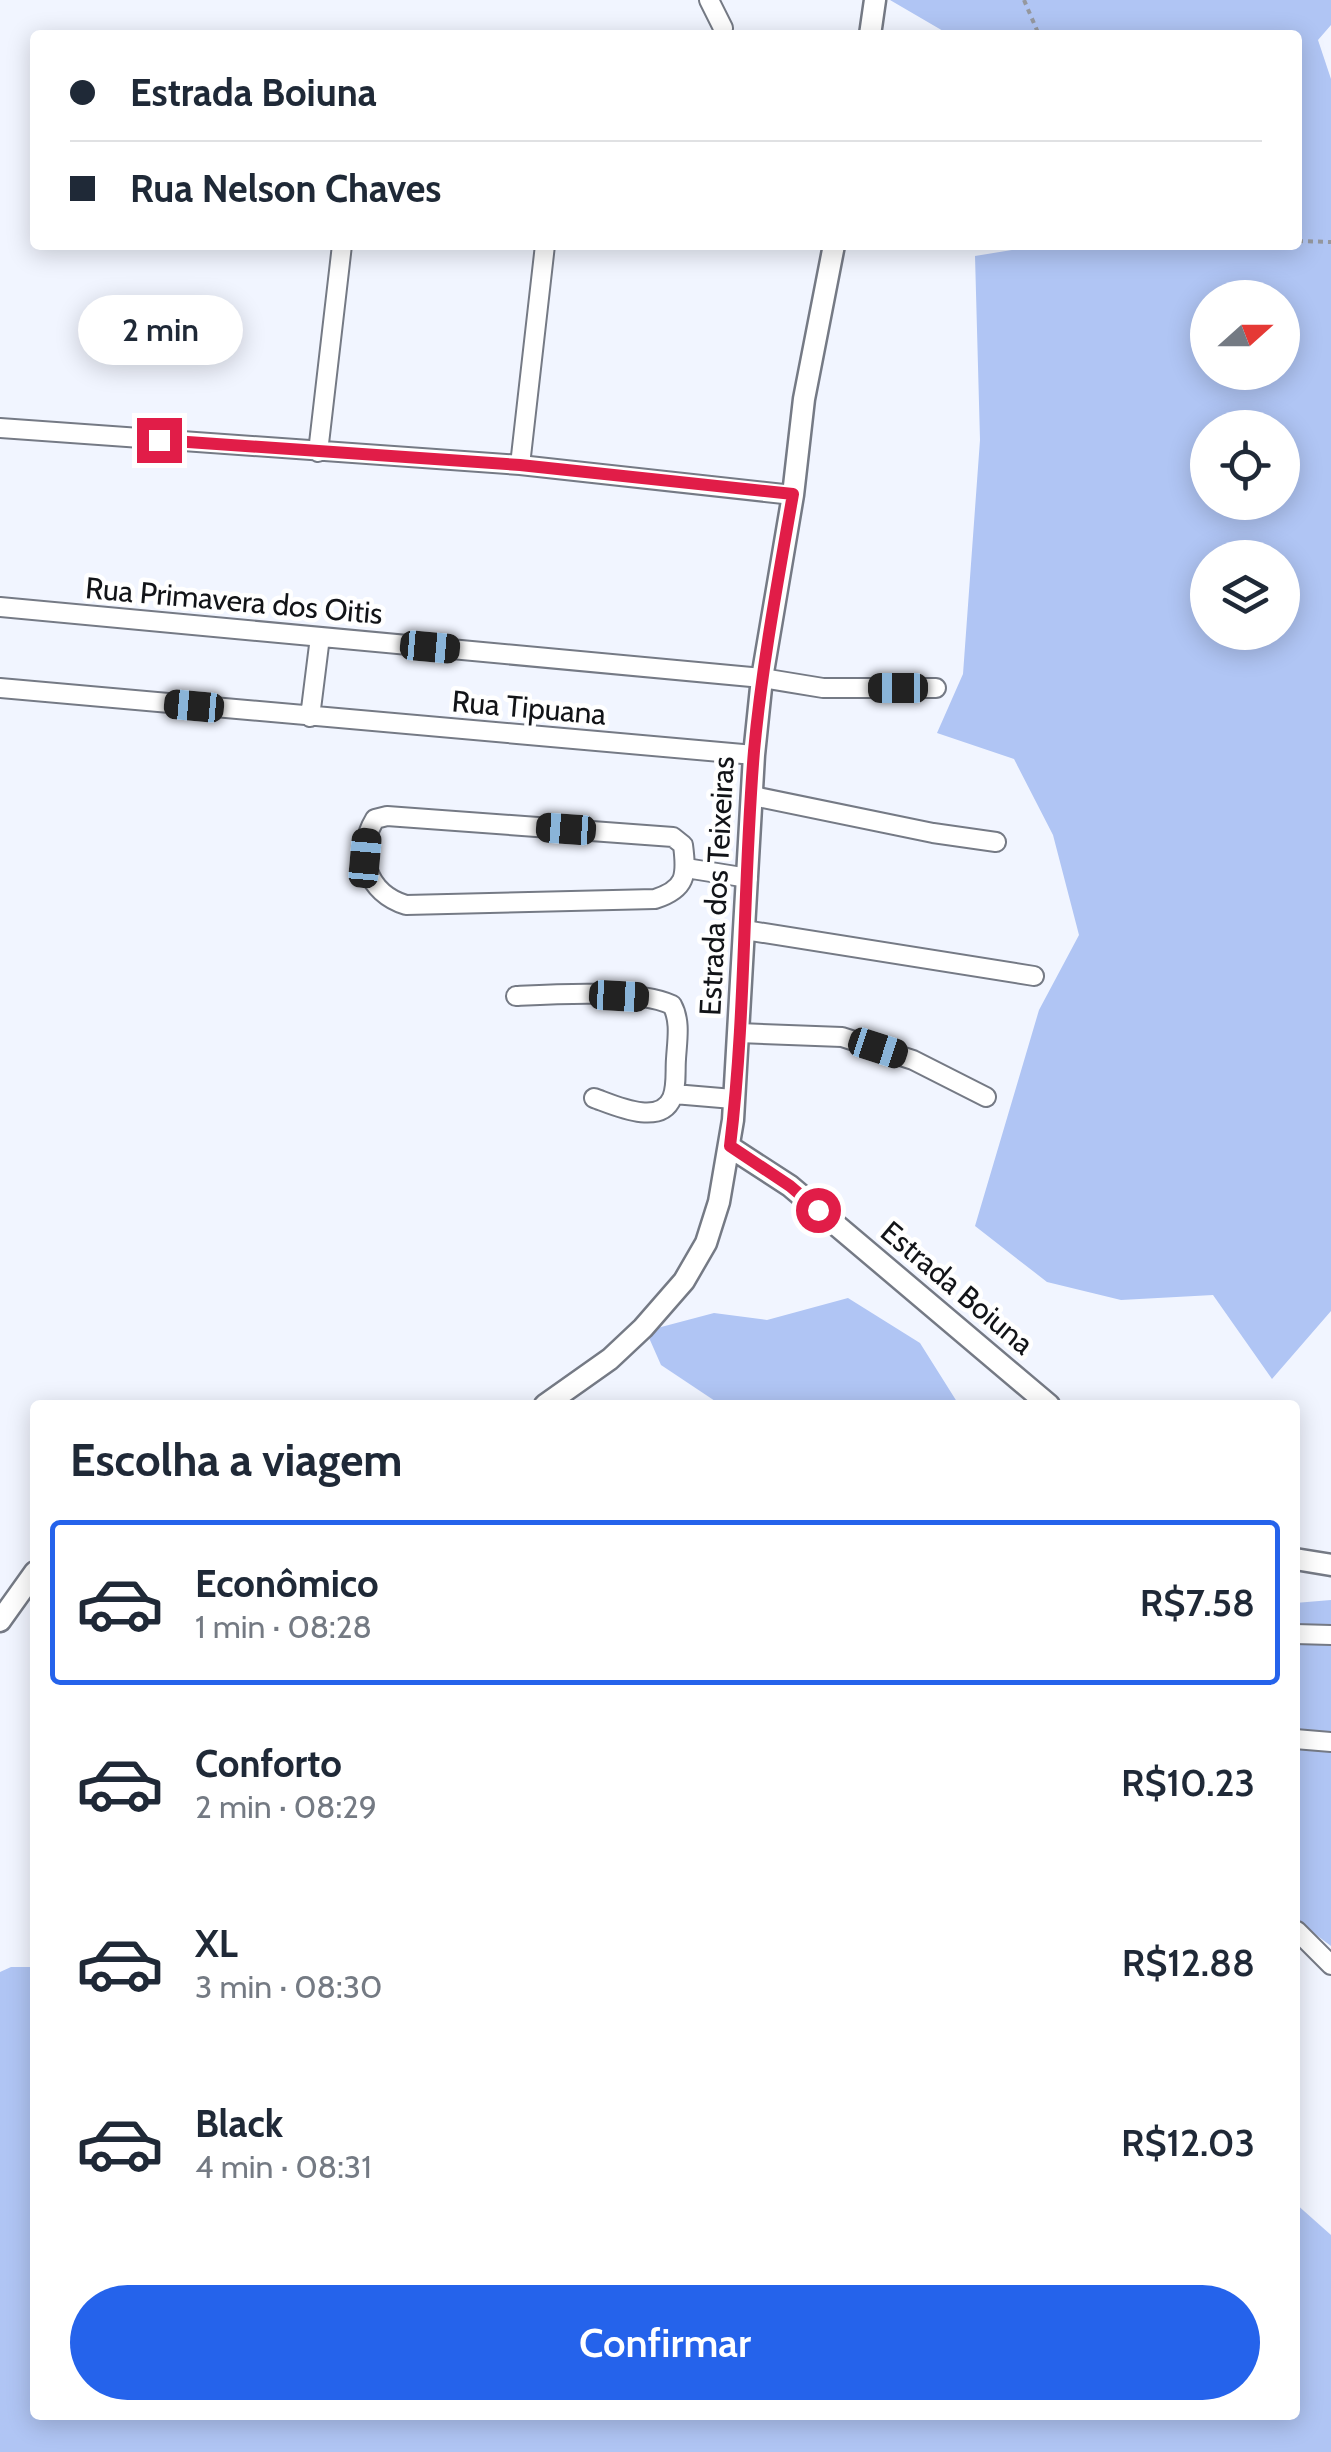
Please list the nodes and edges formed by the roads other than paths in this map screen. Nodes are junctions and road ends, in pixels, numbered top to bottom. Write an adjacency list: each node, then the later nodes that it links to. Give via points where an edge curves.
1 (709, 0): 3 (street)
2 (875, 0): 4 (street)
3 (723, 30)
4 (871, 30)
5 (341, 250): 9 (street)
6 (544, 250): 10 (street)
7 (833, 250): 11 (street, Estrada dos Teixeiras)
8 (0, 428): 9 (street)
9 (318, 452): 10 (street)
10 (520, 465): 11 (street)
11 (793, 494): 14 (street, Estrada dos Teixeiras)
12 (0, 608): 13 (street, Rua Primavera dos Oitis)
13 (320, 637): 14 (street, Rua Primavera dos Oitis); 17 (street)
14 (762, 678): 16 (street, Rua Primavera dos Oitis, via 823,688); 18 (street, Estrada dos Teixeiras)
15 (0, 688): 17 (street, Rua Tipuana)
16 (936, 688)
17 (310, 716): 18 (street, Rua Tipuana)
18 (754, 756): 19 (street, Estrada dos Teixeiras)
19 (752, 796): 20 (street); 22 (street, Estrada dos Teixeiras)
20 (996, 842)
21 (684, 876): 21 (street, via 683,845 672,837 388,816 375,819 367,831 369,877 387,899 406,905 655,899 673,894); 22 (street)
22 (748, 878): 23 (street, Estrada dos Teixeiras)
23 (745, 930): 24 (street); 26 (street, Estrada dos Teixeiras)
24 (1034, 976)
25 (516, 996): 27 (street, via 659,999 672,1005 678,1025)
26 (739, 1033): 28 (street, via 842,1037 913,1060); 30 (street, Estrada dos Teixeiras)
27 (674, 1094): 29 (street, via 668,1106 652,1112); 30 (street)
28 (986, 1097)
29 (594, 1098)
30 (734, 1099): 31 (street, Estrada dos Teixeiras)
31 (730, 1146): 32 (street, Estrada dos Teixeiras, via 710,1230 684,1282 610,1359); 33 (street, Estrada Boiuna, via 790,1186)
32 (552, 1400)
33 (1042, 1400)
34 (1300, 1560): 35 (street)
35 (1331, 1565)
36 (30, 1578): 37 (street)
37 (2, 1612)
38 (1300, 1634): 39 (street)
39 (1331, 1635)
40 (1300, 1740): 41 (street)
41 (1331, 1742)
42 (1300, 1934): 43 (street)
43 (1331, 1965)

